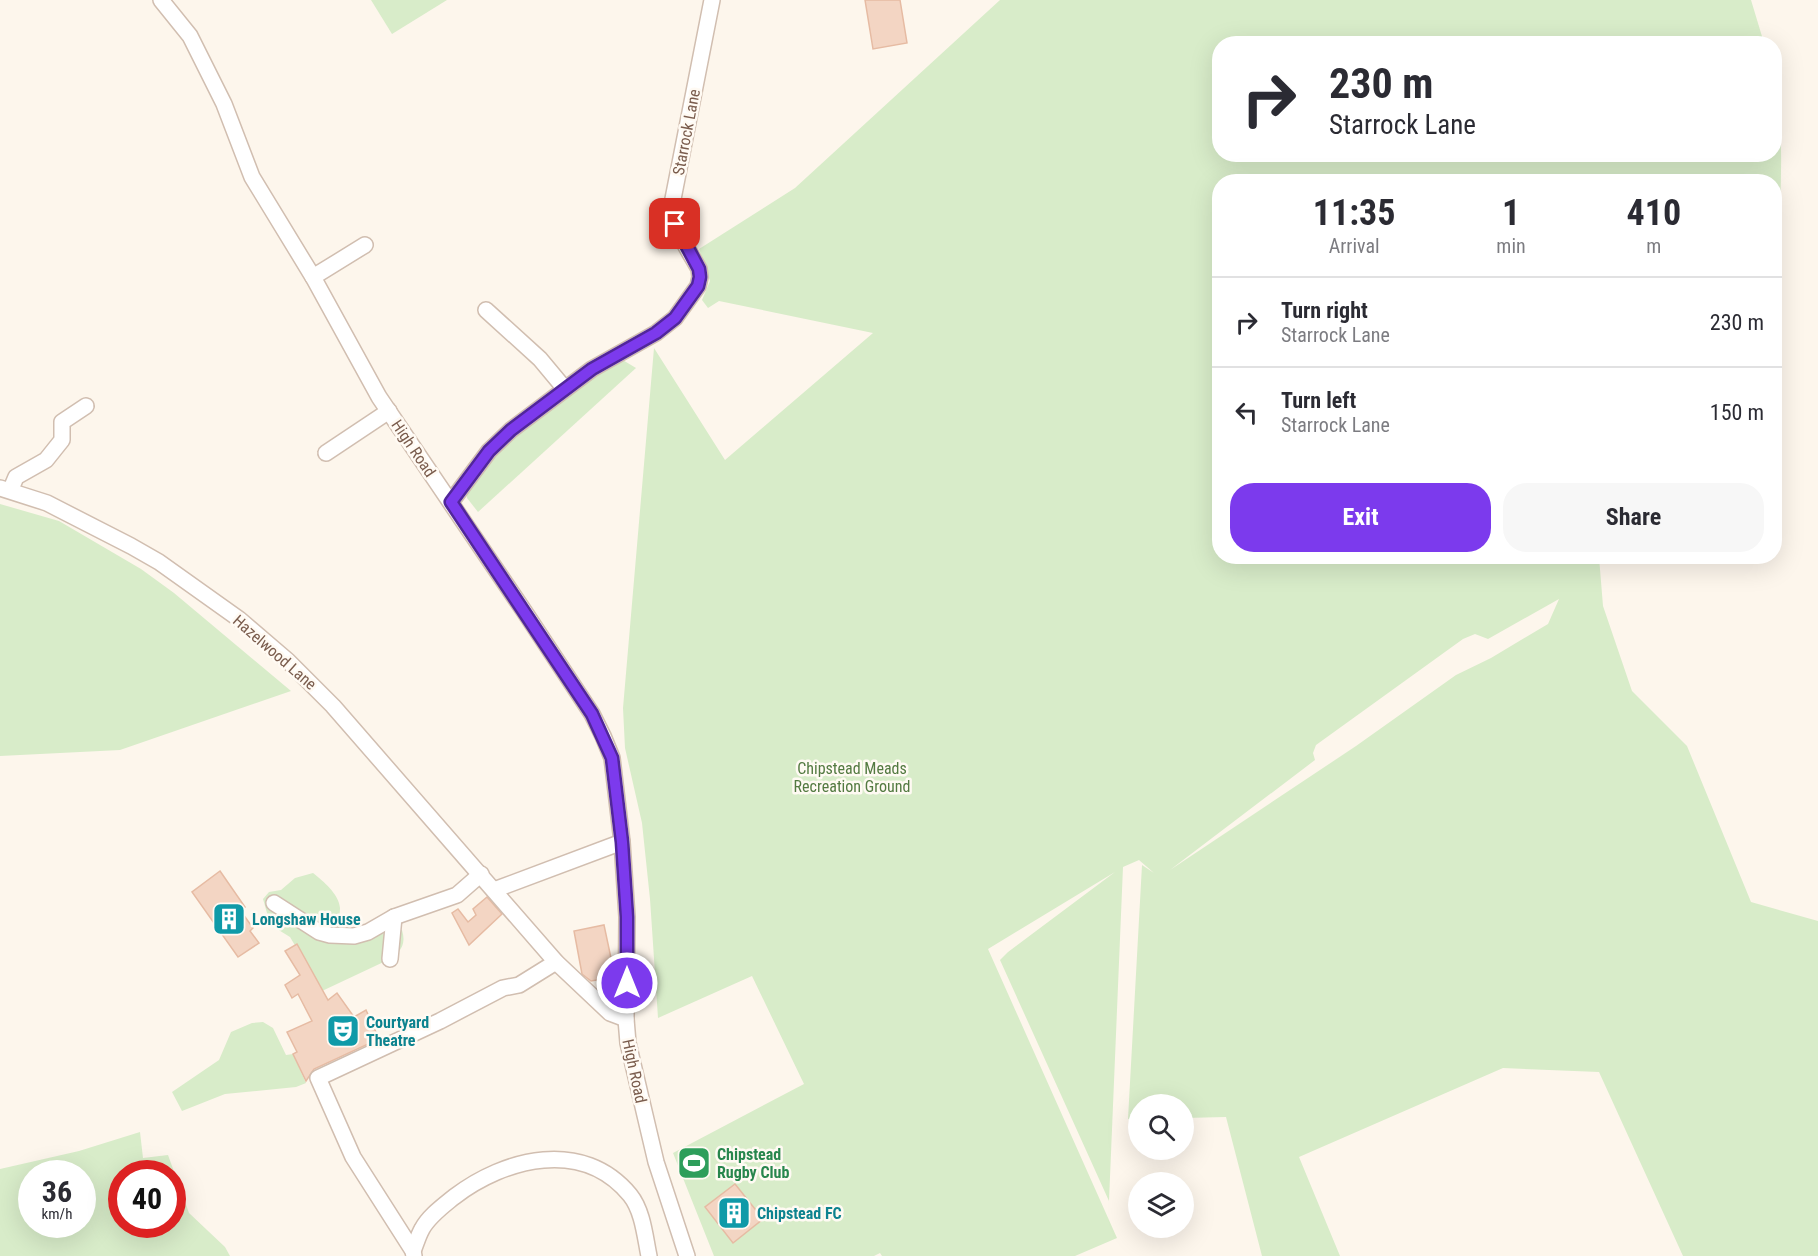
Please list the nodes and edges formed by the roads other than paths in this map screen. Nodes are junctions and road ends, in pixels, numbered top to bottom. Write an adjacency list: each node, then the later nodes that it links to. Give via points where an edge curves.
1 (161, 0): 4 (street, High Road, via 195,45 224,104 252,177)
2 (712, 0): 6 (street, Starrock Lane, via 672,204 675,224 699,269 698,286 675,318 656,333)
3 (365, 245): 4 (street)
4 (313, 276): 8 (street, High Road)
5 (486, 310): 6 (street, via 540,359)
6 (565, 389): 11 (street, Starrock Lane, via 489,451)
7 (86, 406): 10 (street, via 62,422 62,440 46,460 16,477)
8 (388, 411): 9 (street); 11 (street, High Road)
9 (326, 453)
10 (5, 489): 13 (street, Hazelwood Lane, via 47,503 131,546 239,619 311,683)
11 (451, 502): 12 (street, High Road, via 592,714 614,768)
12 (622, 842): 14 (street); 19 (street, High Road, via 627,917)
13 (481, 874): 14 (street, Hazelwood Lane); 16 (street, via 457,895)
14 (494, 890): 18 (street, Hazelwood Lane)
15 (274, 903): 16 (street, via 330,935 354,936)
16 (394, 917): 17 (street)
17 (390, 959)
18 (556, 962): 19 (street, Hazelwood Lane, via 610,1012); 20 (street, via 519,985 503,988 440,1022 318,1078 353,1157)
19 (626, 1019): 22 (street, High Road, via 654,1152)
20 (414, 1253): 21 (street, via 422,1228 472,1183 507,1166 542,1158 571,1160 597,1168 614,1180 631,1196 641,1218)
21 (649, 1256)
22 (687, 1256)

